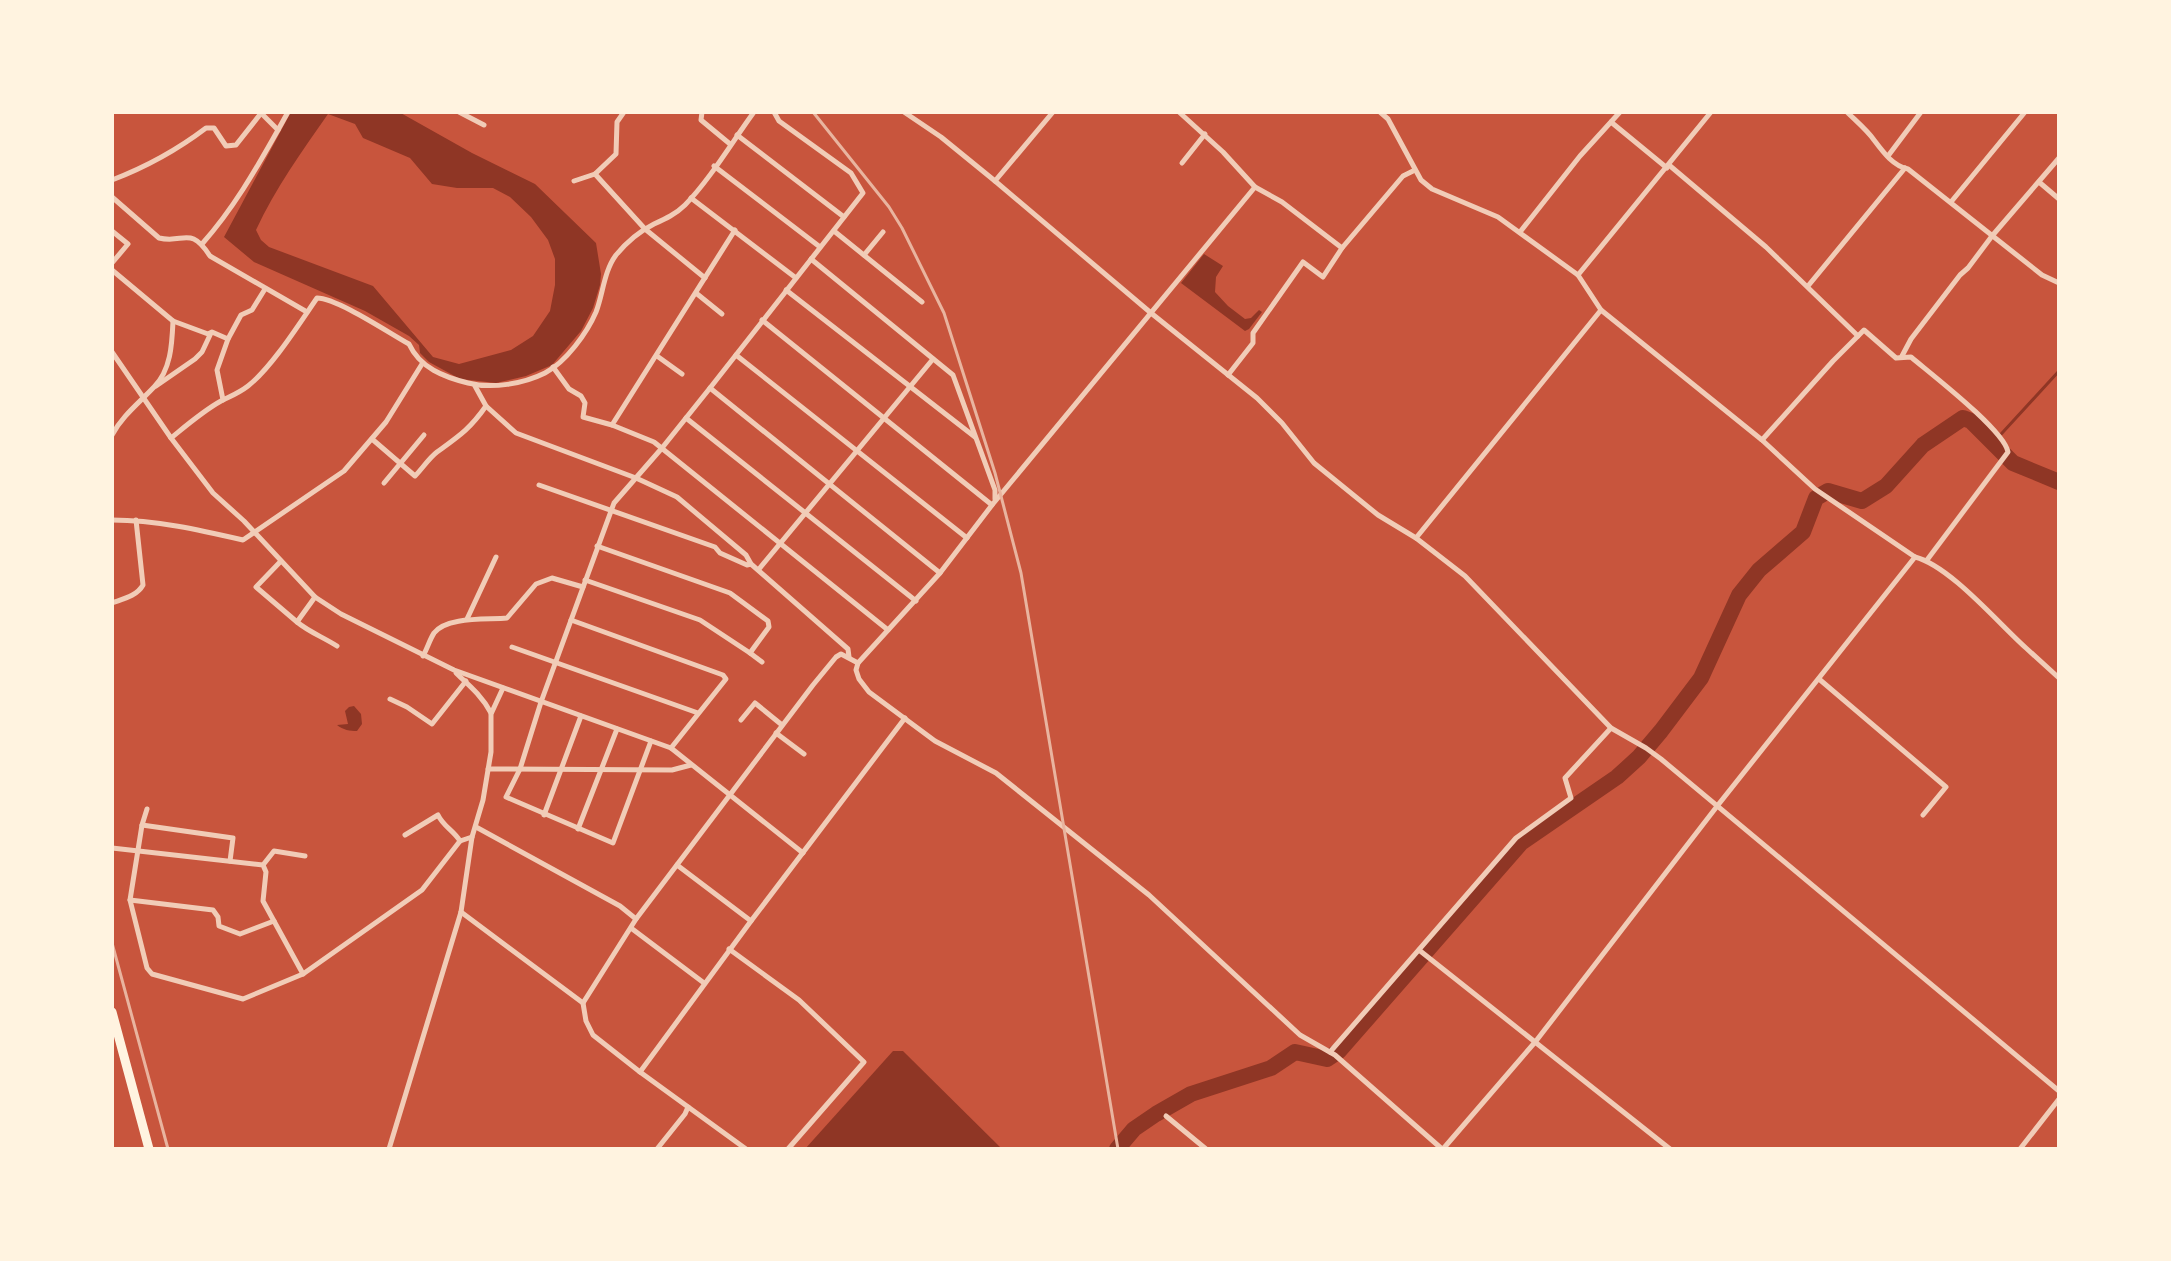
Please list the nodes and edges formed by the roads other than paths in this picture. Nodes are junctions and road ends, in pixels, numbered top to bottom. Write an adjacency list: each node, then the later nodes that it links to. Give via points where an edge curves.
1 (288, 112): 19 (street)
2 (459, 112): 18 (street)
3 (624, 112): 30 (street, via 617,122 616,154)
4 (702, 112): 22 (street, via 701,120)
5 (754, 112): 21 (street)
6 (774, 112): 40 (street, via 851,173 863,193)
7 (904, 112): 33 (street)
8 (1053, 112): 33 (street)
9 (1179, 112): 20 (street)
10 (1380, 112): 29 (street)
11 (1620, 112): 17 (street)
12 (1711, 112): 27 (street)
13 (1847, 112): 23 (street)
14 (1921, 112): 23 (street)
15 (2025, 112): 39 (street)
16 (262, 113): 19 (street); 31 (street, via 236,145 226,146 214,128 206,128 180,148)
17 (1611, 122): 27 (street); 46 (street)
18 (484, 125)
19 (278, 130): 48 (street, via 250,180)
20 (1205, 134): 25 (street); 35 (street)
21 (737, 135): 22 (street); 40 (street)
22 (730, 144): 26 (street)
23 (1888, 156): 28 (street)
24 (2059, 158): 34 (street)
25 (1182, 163)
26 (714, 166): 37 (street); 49 (street)
27 (1668, 166): 55 (street); 59 (street)
28 (1905, 168): 39 (street); 59 (street)
29 (1415, 170): 46 (street, via 1432,189); 50 (street, via 1403,176)
30 (595, 174): 32 (street); 41 (street)
31 (112, 180)
32 (574, 181)
33 (995, 181): 66 (street)
34 (2039, 182): 38 (street); 47 (street)
35 (1255, 187): 50 (street); 66 (street)
36 (112, 197): 48 (street, via 159,238 190,237)
37 (691, 198): 41 (street); 42 (street)
38 (2059, 199)
39 (1951, 202): 47 (street)
40 (844, 217): 44 (street)
41 (645, 229): 56 (street); 79 (street, via 610,264 594,316)
42 (735, 230): 56 (street); 57 (street)
43 (112, 231): 53 (street, via 128,244)
44 (834, 231): 49 (street); 51 (street)
45 (883, 232): 51 (street)
46 (1520, 232): 55 (street)
47 (1992, 236): 58 (street); 76 (street)
48 (202, 244): 60 (street, via 210,256)
49 (820, 247): 52 (street)
50 (1342, 248): 81 (street, via 1323,277 1303,262)
51 (864, 255): 63 (street)
52 (811, 259): 57 (street); 77 (street)
53 (112, 263)
54 (112, 270): 69 (street)
55 (1578, 275): 64 (street)
56 (705, 278): 62 (street)
57 (796, 278): 61 (street)
58 (2059, 283)
59 (1808, 286): 71 (street)
60 (265, 289): 65 (street); 72 (street)
61 (786, 290): 68 (street); 84 (street)
62 (696, 293): 67 (street); 75 (street)
63 (922, 302)
64 (1601, 310): 98 (street); 113 (street)
65 (307, 312): 78 (street, via 323,298 409,344); 87 (street, via 251,384)
66 (1151, 313): 81 (street); 106 (street)
67 (722, 314)
68 (762, 320): 74 (street); 89 (street)
69 (173, 321): 70 (street); 83 (street, via 169,359)
70 (212, 332): 72 (street); 83 (street, via 195,359)
71 (1858, 336): 76 (street, via 1864,330); 98 (street)
72 (228, 339): 87 (street, via 217,370)
73 (112, 352): 86 (street)
74 (736, 354): 85 (street); 100 (street)
75 (657, 356): 80 (street); 92 (street)
76 (1901, 357): 118 (street, via 1911,357 1972,410 2008,452)
77 (933, 359): 84 (street); 96 (street, via 953,375)
78 (422, 364): 82 (street); 97 (street)
79 (553, 367): 82 (street, via 516,382); 92 (street, via 581,396 583,417)
80 (682, 374)
81 (1228, 375): 113 (street, via 1282,423 1314,463)
82 (474, 385): 88 (street)
83 (155, 386): 86 (street)
84 (909, 386): 89 (street); 96 (street)
85 (710, 388): 90 (street); 105 (street)
86 (142, 397): 91 (street); 95 (street)
87 (223, 400): 95 (street)
88 (486, 406): 101 (street, via 415,476); 102 (street, via 516,433)
89 (884, 417): 100 (street); 106 (street)
90 (686, 418): 99 (street); 108 (street)
91 (114, 425): 93 (street)
92 (612, 425): 99 (street)
93 (112, 435)
94 (424, 435): 101 (street)
95 (171, 438): 111 (street, via 213,493)
96 (976, 438): 106 (street, via 995,490)
97 (372, 439): 101 (street); 111 (street, via 344,471)
98 (1762, 440): 117 (street, via 1815,489)
99 (662, 448): 102 (street); 114 (street)
100 (857, 450): 105 (street); 112 (street)
101 (400, 463): 103 (street)
102 (636, 478): 107 (street); 120 (street, via 677,497)
103 (384, 483)
104 (539, 485): 107 (street)
105 (830, 485): 108 (street); 122 (street)
106 (994, 503): 112 (street)
107 (611, 510): 115 (street); 120 (street)
108 (806, 513): 114 (street); 125 (street)
109 (112, 520): 110 (street)
110 (136, 520): 111 (street, via 243,540); 126 (street, via 143,585)
111 (254, 534): 119 (street)
112 (967, 538): 122 (street)
113 (1416, 538): 152 (street, via 1465,576)
114 (780, 543): 121 (street); 130 (street)
115 (597, 546): 123 (street); 133 (street, via 730,593 768,621)
116 (496, 557): 127 (street)
117 (1915, 557): 118 (street); 141 (street)
118 (1927, 560): 140 (street)
119 (281, 561): 124 (street); 129 (street, via 256,587)
120 (751, 564): 121 (street)
121 (759, 569): 135 (street, via 848,649)
122 (940, 573): 125 (street)
123 (584, 584): 127 (street, via 552,578 536,584 507,618); 128 (street); 133 (street, via 700,620)
124 (315, 597): 129 (street); 134 (street)
125 (916, 601): 130 (street)
126 (112, 603)
127 (467, 619): 134 (street, via 435,631)
128 (571, 620): 136 (street); 146 (street, via 723,675 726,679)
129 (297, 622): 131 (street)
130 (888, 630): 138 (street)
131 (337, 646)
132 (512, 647): 136 (street)
133 (750, 653): 137 (street)
134 (423, 656): 139 (street)
135 (849, 657): 138 (street); 151 (street, via 836,657)
136 (556, 662): 145 (street); 146 (street)
137 (762, 662)
138 (858, 663): 149 (street, via 859,679 869,692)
139 (454, 670): 142 (street); 143 (street)
140 (2059, 678)
141 (1819, 679): 165 (street); 168 (street, via 1946,787)
142 (466, 681): 144 (street, via 432,724); 147 (street)
143 (503, 688): 145 (street); 147 (street)
144 (390, 699)
145 (541, 702): 148 (street); 160 (street)
146 (698, 713): 156 (street)
147 (491, 714): 159 (street)
148 (581, 716): 153 (street); 161 (street)
149 (905, 718): 177 (street); 196 (street, via 935,741 996,773 1149,895 1300,1035)
150 (741, 720): 151 (street, via 755,703)
151 (782, 725): 154 (street)
152 (1611, 728): 165 (street, via 1646,748); 189 (street, via 1565,778 1571,798 1516,838)
153 (617, 729): 155 (street); 163 (street)
154 (776, 733): 157 (street); 164 (street)
155 (651, 741): 156 (street); 162 (street)
156 (671, 748): 158 (street)
157 (804, 754)
158 (692, 765): 162 (street); 164 (street)
159 (488, 769): 160 (street); 170 (street)
160 (520, 769): 161 (street); 167 (street, via 506,797)
161 (559, 770): 163 (street); 167 (street)
162 (640, 770): 163 (street); 171 (street, via 613,843)
163 (600, 771): 171 (street)
164 (730, 794): 177 (street); 181 (street)
165 (1718, 805): 195 (street); 198 (street)
166 (147, 809): 169 (street)
167 (544, 815): 171 (street)
168 (1923, 815)
169 (142, 825): 176 (street); 179 (street, via 233,838)
170 (476, 827): 173 (street); 184 (street)
171 (578, 829)
172 (405, 835): 174 (street, via 438,815)
173 (472, 837): 174 (street); 183 (street)
174 (460, 841): 190 (street, via 422,890)
175 (112, 848): 176 (street)
176 (138, 850): 179 (street); 182 (street)
177 (803, 853): 186 (street)
178 (305, 856): 180 (street, via 278,850)
179 (230, 861): 180 (street)
180 (263, 865): 185 (street, via 263,901)
181 (677, 865): 184 (street); 186 (street)
182 (130, 900): 185 (street, via 213,910 219,926 240,934); 190 (street, via 152,974 243,999)
183 (461, 912): 192 (street); 203 (street)
184 (636, 919): 187 (street)
185 (274, 921): 190 (street)
186 (751, 921): 188 (street)
187 (631, 928): 191 (street); 192 (street)
188 (729, 949): 191 (street); 206 (street, via 799,1000 864,1062)
189 (1419, 950): 195 (street); 196 (street)
190 (303, 974)
191 (704, 983): 197 (street)
192 (583, 1003): 197 (street, via 593,1035)
193 (112, 1012): 194 (highway)
194 (115, 1036): 202 (highway)
195 (1536, 1041): 208 (street); 209 (street)
196 (1330, 1052): 208 (street)
197 (640, 1072): 200 (street)
198 (2059, 1091)
199 (2059, 1099): 210 (street)
200 (688, 1107): 204 (street); 205 (street)
201 (1166, 1116): 207 (street)
202 (149, 1149)
203 (389, 1149)
204 (657, 1149)
205 (746, 1149)
206 (788, 1149)
207 (1206, 1149)
208 (1441, 1149)
209 (1670, 1149)
210 (2020, 1149)

